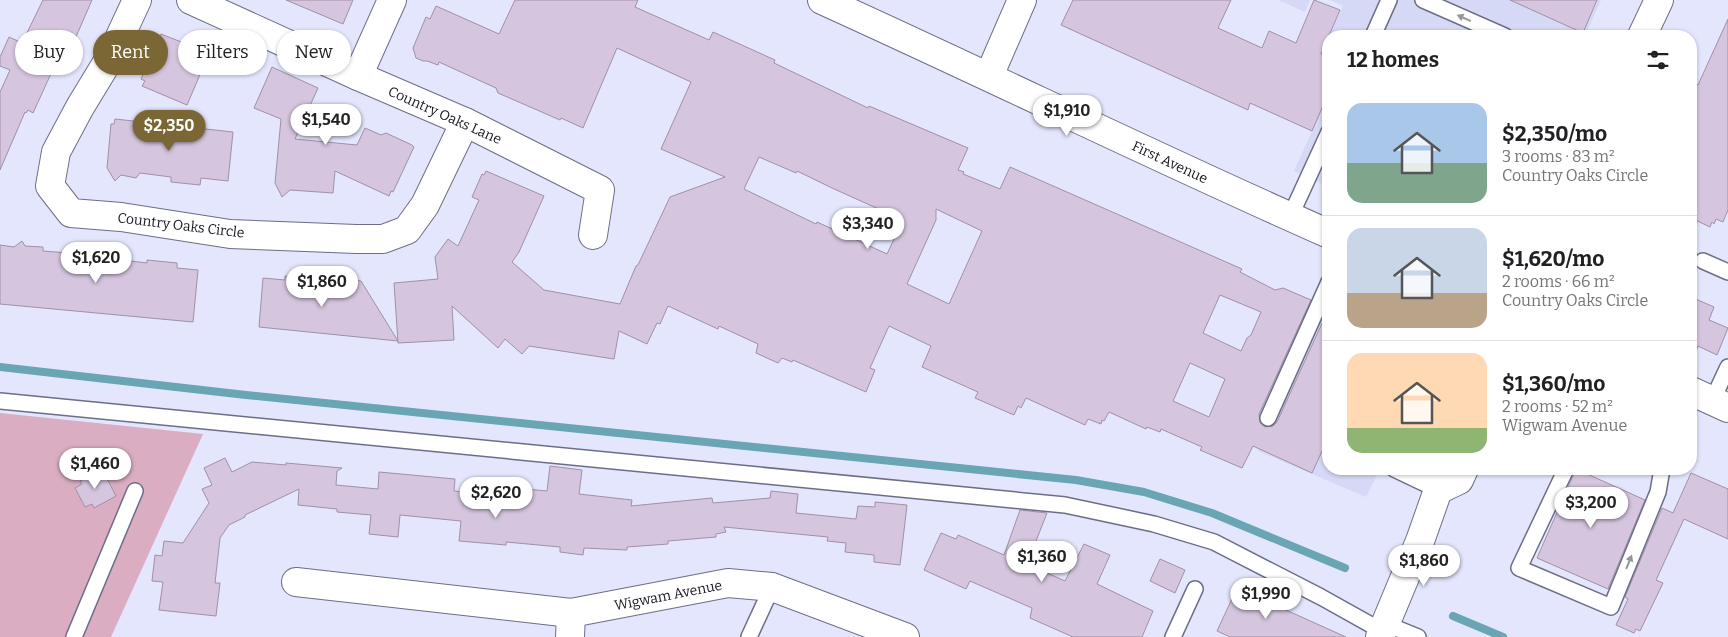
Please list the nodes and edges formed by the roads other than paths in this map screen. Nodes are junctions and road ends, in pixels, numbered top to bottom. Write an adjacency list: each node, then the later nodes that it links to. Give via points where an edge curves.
1 (137, 0): 14 (street, Country Oaks Circle, via 111,56 56,152 50,186 71,212 230,234 383,239 407,230 425,204)
2 (191, 0): 12 (street, Country Oaks Lane)
3 (392, 0): 12 (street)
4 (822, 0): 13 (street, First Avenue)
5 (1022, 0): 13 (street)
6 (1389, 0): 9 (lane)
7 (1423, 0): 10 (lane, one-way to 7)
8 (1659, 0): 11 (street)
9 (1375, 30)
10 (1492, 30)
11 (1645, 30)
12 (358, 76): 14 (street, Country Oaks Lane)
13 (989, 76): 16 (street, First Avenue)
14 (466, 122): 18 (street, Country Oaks Lane, via 600,190)
15 (1322, 151): 16 (lane)
16 (1290, 217): 17 (street, First Avenue)
17 (1322, 231)
18 (593, 235)
19 (1703, 261): 20 (lane)
20 (1728, 272)
21 (1322, 298): 25 (lane)
22 (1728, 366): 23 (lane)
23 (1703, 399)
24 (0, 401): 36 (lane, via 1065,505 1154,524 1214,542)
25 (1268, 418)
26 (1416, 475): 30 (lane)
27 (1461, 475): 30 (street, via 1459,480)
28 (1563, 475): 29 (lane, one-way to 29, via 1519,568 1611,607 1658,492)
29 (1661, 475)
30 (1435, 480): 36 (street, via 1420,542)
31 (135, 491): 37 (lane)
32 (296, 582): 35 (street, Wigwam Avenue)
33 (772, 587): 35 (street, Wigwam Avenue, via 728,583); 38 (lane); 39 (street, Wigwam Avenue)
34 (1195, 589): 40 (lane)
35 (570, 625)
36 (1384, 627): 41 (lane)
37 (74, 637)
38 (749, 637)
39 (905, 637)
40 (1173, 637)
41 (1418, 637)

